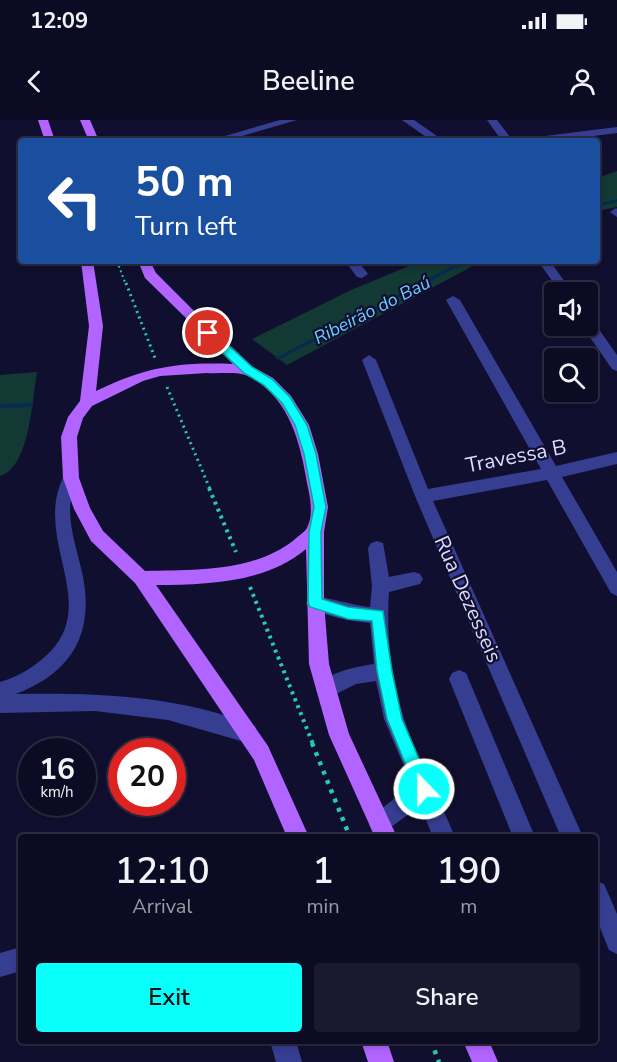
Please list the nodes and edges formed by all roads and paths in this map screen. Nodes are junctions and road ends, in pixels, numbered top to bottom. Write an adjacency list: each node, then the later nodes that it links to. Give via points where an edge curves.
1 (43, 120): 8 (main road)
2 (85, 120): 9 (main road)
3 (292, 120): 10 (street)
4 (408, 120): 11 (street)
5 (492, 120): 12 (street)
6 (603, 120): 7 (street)
7 (615, 131): 13 (street)
8 (49, 138)
9 (93, 138)
10 (224, 138)
11 (435, 138)
12 (506, 138)
13 (555, 138)
14 (87, 264): 27 (main road, via 96,326)
15 (118, 264): 26 (path)
16 (145, 264): 25 (main road, via 150,275)
17 (354, 264): 19 (street)
18 (546, 264): 20 (street)
19 (362, 274)
20 (559, 282)
21 (453, 300): 29 (street)
22 (596, 336): 24 (street)
23 (369, 360): 31 (street, Rua Dezesseis)
24 (617, 366)
25 (248, 370): 26 (main road); 32 (main road, via 286,400 301,425 320,507)
26 (160, 371): 27 (main road); 34 (path)
27 (87, 402): 30 (main road, via 69,437)
28 (617, 458): 29 (street, Travessa B)
29 (553, 473): 31 (street, Travessa B); 38 (street)
30 (71, 478): 35 (main road, via 97,536); 44 (street, via 62,501 76,577 78,620 65,653 39,674)
31 (423, 496): 53 (street, Rua Dezesseis)
32 (315, 532): 34 (main road, via 281,558); 39 (main road)
33 (377, 548): 37 (street)
34 (244, 570): 35 (main road, via 192,578); 50 (path)
35 (141, 578): 46 (main road)
36 (414, 579): 37 (street)
37 (381, 586): 40 (street)
38 (617, 588)
39 (315, 603): 40 (street, via 348,613); 43 (main road, via 319,664)
40 (378, 616): 41 (street)
41 (384, 671): 43 (street, via 353,676); 47 (street, via 394,719)
42 (459, 679): 52 (street)
43 (326, 690): 48 (main road, via 339,735)
44 (0, 691)
45 (0, 704): 46 (street, via 95,702 168,711)
46 (248, 733): 49 (main road, via 261,753)
47 (424, 789): 48 (street); 51 (street)
48 (383, 831)
49 (297, 834)
50 (349, 834)
51 (443, 834)
52 (523, 834)
53 (571, 834)
54 (598, 898): 55 (street)
55 (610, 931)
56 (18, 960): 57 (street)
57 (0, 966)
58 (284, 1044): 62 (street)
59 (375, 1044): 63 (main road)
60 (432, 1044): 64 (path)
61 (478, 1044): 65 (main road)
62 (289, 1062)
63 (381, 1062)
64 (439, 1062)
65 (485, 1062)

